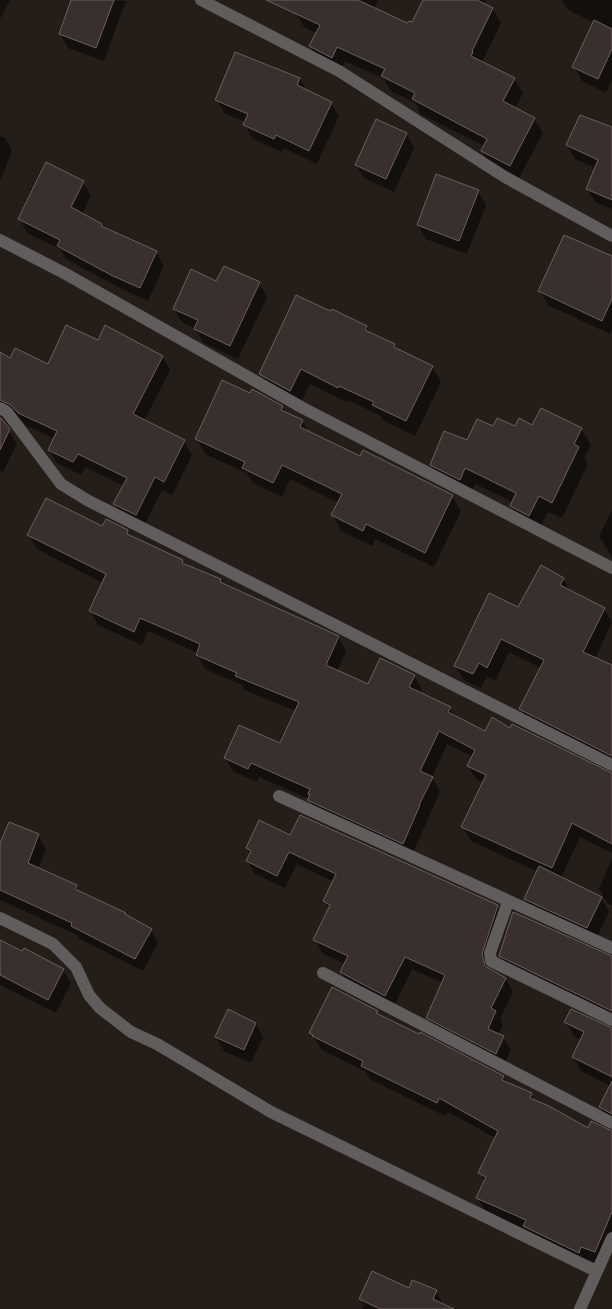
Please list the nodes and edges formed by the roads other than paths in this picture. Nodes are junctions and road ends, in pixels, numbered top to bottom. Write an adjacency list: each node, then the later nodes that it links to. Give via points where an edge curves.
1 (201, 0): 2 (street, via 338,72 505,177)
2 (612, 236)
3 (0, 240): 5 (street, via 304,408)
4 (0, 408): 6 (street, via 7,412 60,484 87,500)
5 (612, 568)
6 (612, 764)
7 (279, 796): 8 (street)
8 (508, 902): 10 (street); 12 (street, via 490,953 491,960)
9 (0, 918): 15 (street, via 53,944 76,967 89,995 100,1008 131,1032 271,1112)
10 (612, 948)
11 (324, 973): 13 (street)
12 (612, 1020)
13 (612, 1123)
14 (612, 1238): 15 (street)
15 (596, 1271): 16 (street)
16 (581, 1307)

